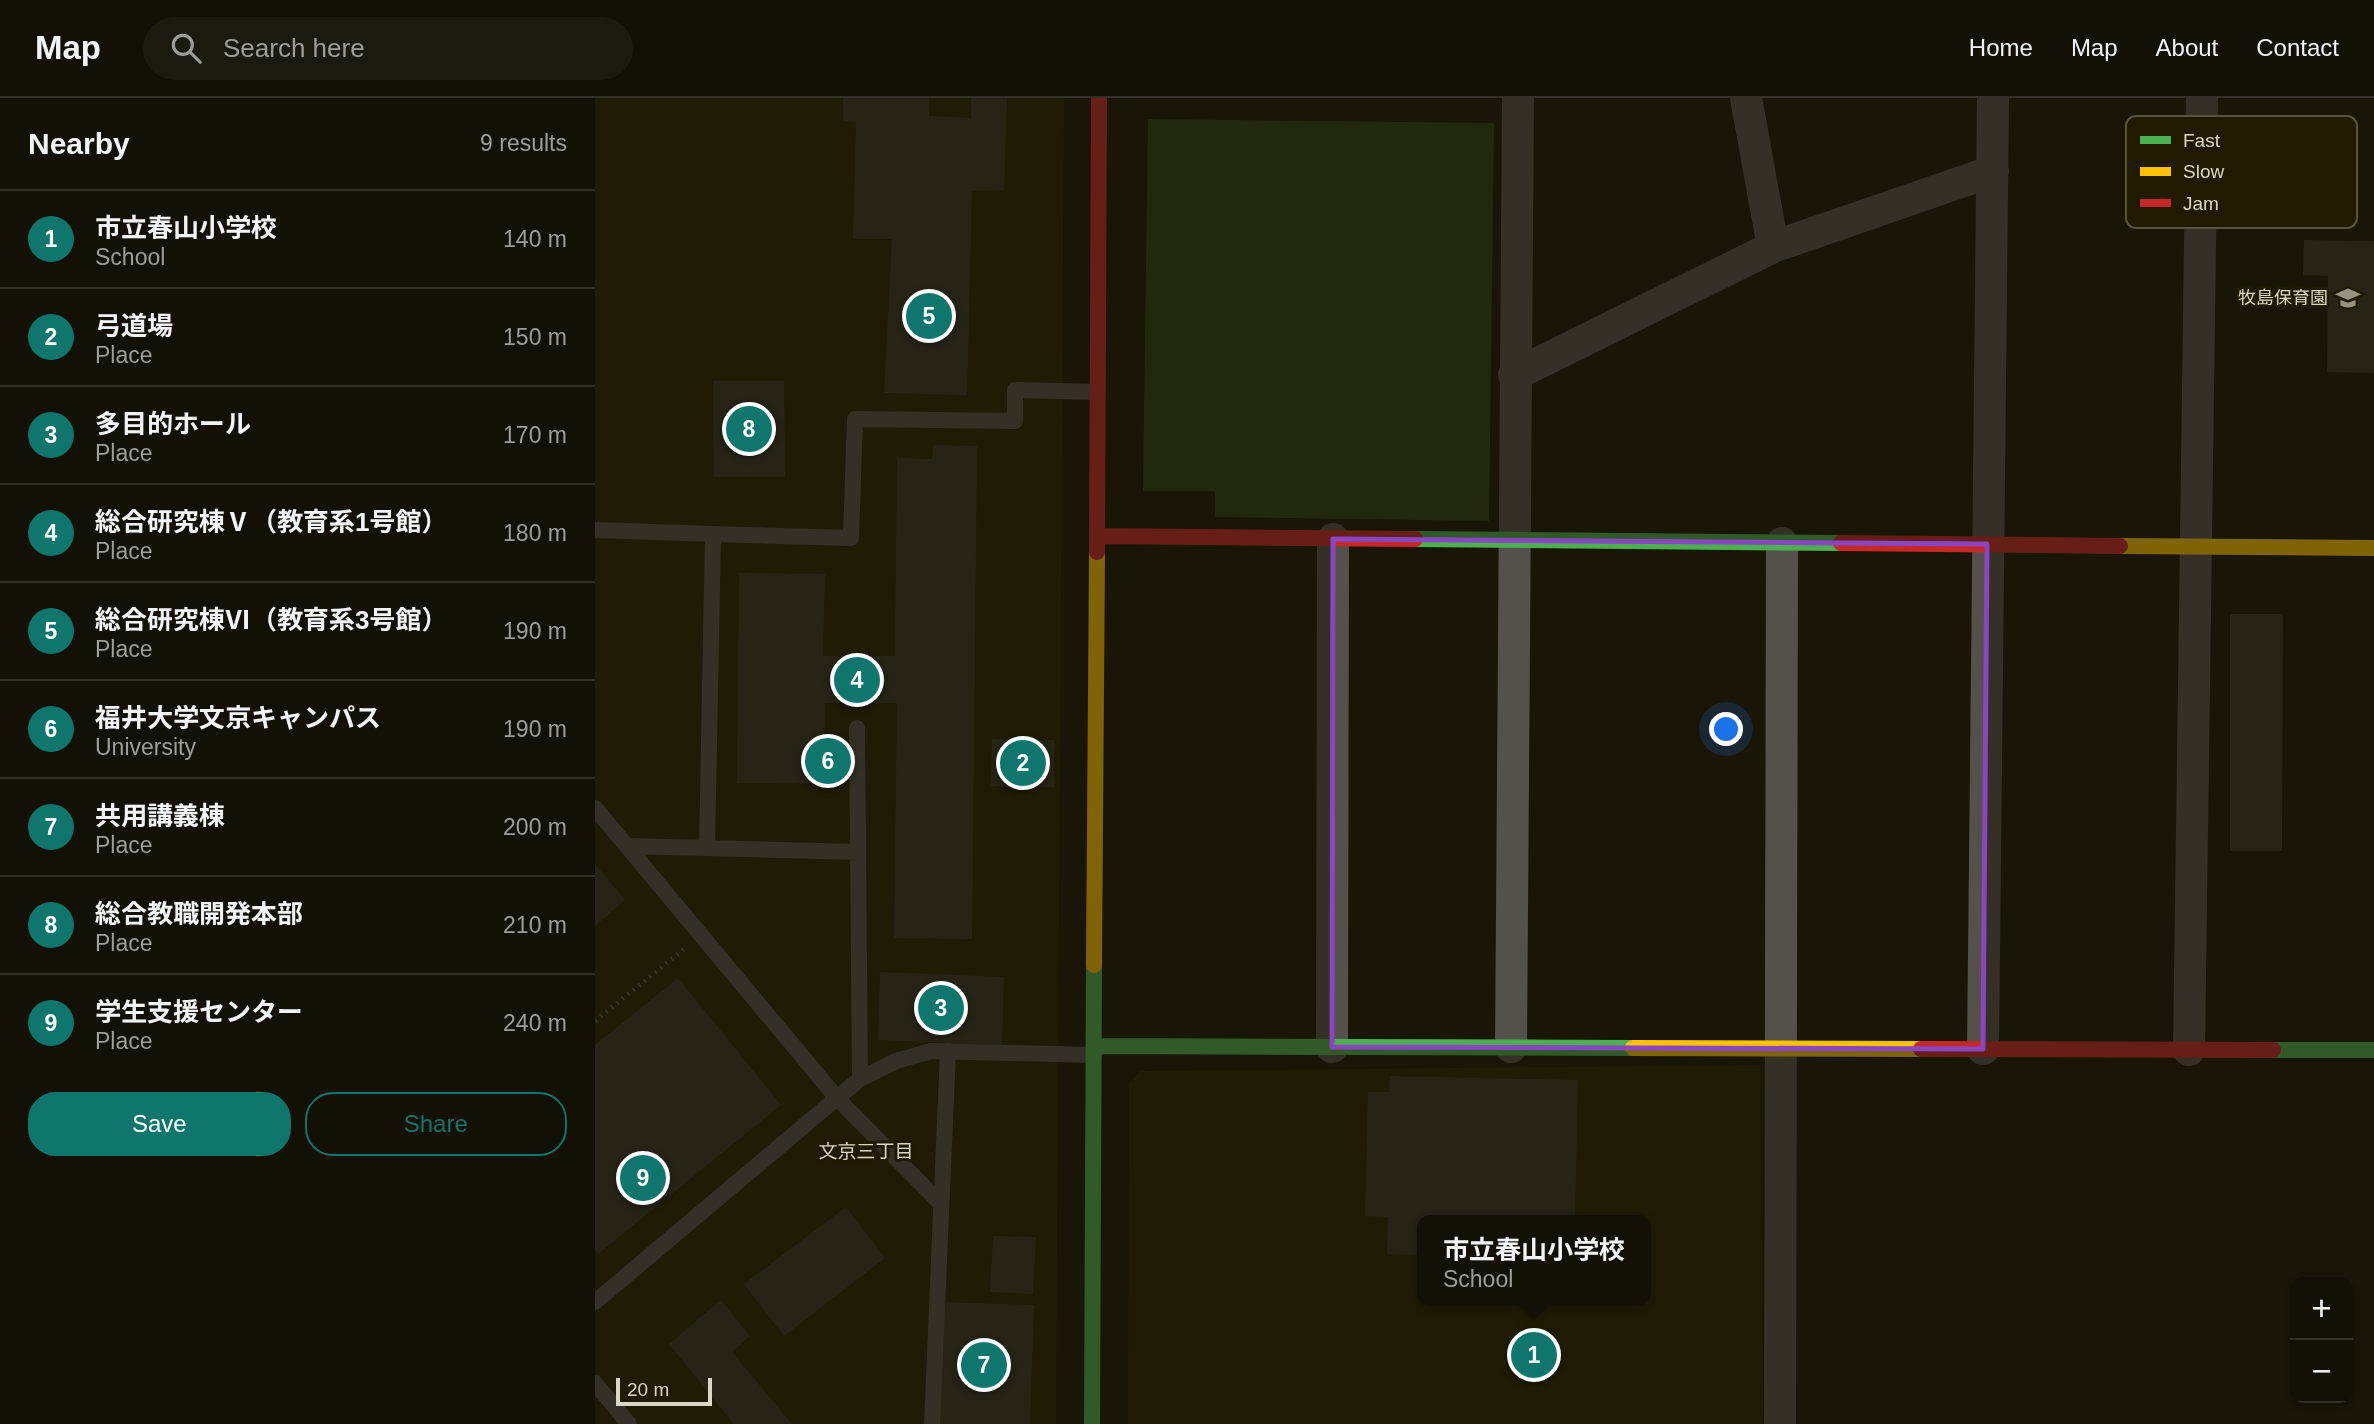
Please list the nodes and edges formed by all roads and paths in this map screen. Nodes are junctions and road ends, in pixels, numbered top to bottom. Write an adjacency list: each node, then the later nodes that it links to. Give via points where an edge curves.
1 (1099, 98): 11 (street)
2 (1518, 98): 10 (street)
3 (1746, 98): 9 (street)
4 (1993, 98): 7 (street)
5 (2202, 98): 6 (street)
6 (2202, 116)
7 (1993, 171): 9 (street); 18 (street)
8 (2200, 228): 19 (street)
9 (1773, 247): 10 (street)
10 (1514, 375): 16 (street)
11 (1097, 391): 13 (lane, via 1015,390 1015,421 855,419 851,538); 14 (street)
12 (595, 530): 13 (lane)
13 (713, 534): 24 (lane)
14 (1097, 536): 15 (street); 32 (street)
15 (1333, 539): 16 (street); 28 (street)
16 (1513, 540): 17 (street); 29 (street)
17 (1782, 543): 18 (street); 30 (street)
18 (1987, 544): 19 (street); 31 (street)
19 (2195, 546): 20 (street); 33 (street)
20 (2374, 548)
21 (857, 727): 25 (lane)
22 (595, 808): 23 (lane)
23 (627, 846): 24 (lane); 26 (lane)
24 (707, 848): 25 (lane)
25 (858, 852): 36 (lane)
26 (701, 935): 27 (path); 37 (lane)
27 (595, 1021)
28 (1332, 1046): 29 (street); 32 (street)
29 (1511, 1047): 30 (street)
30 (1781, 1048): 31 (street); 44 (street)
31 (1983, 1049): 33 (street)
32 (1094, 1050): 35 (lane); 43 (street)
33 (2189, 1050): 34 (street)
34 (2374, 1050)
35 (947, 1051): 36 (lane, via 896,1061); 38 (lane)
36 (860, 1079): 37 (lane)
37 (837, 1098): 38 (lane); 39 (lane)
38 (941, 1204): 42 (lane)
39 (595, 1302)
40 (595, 1383): 41 (lane)
41 (629, 1424)
42 (932, 1424)
43 (1092, 1424)
44 (1780, 1424)

